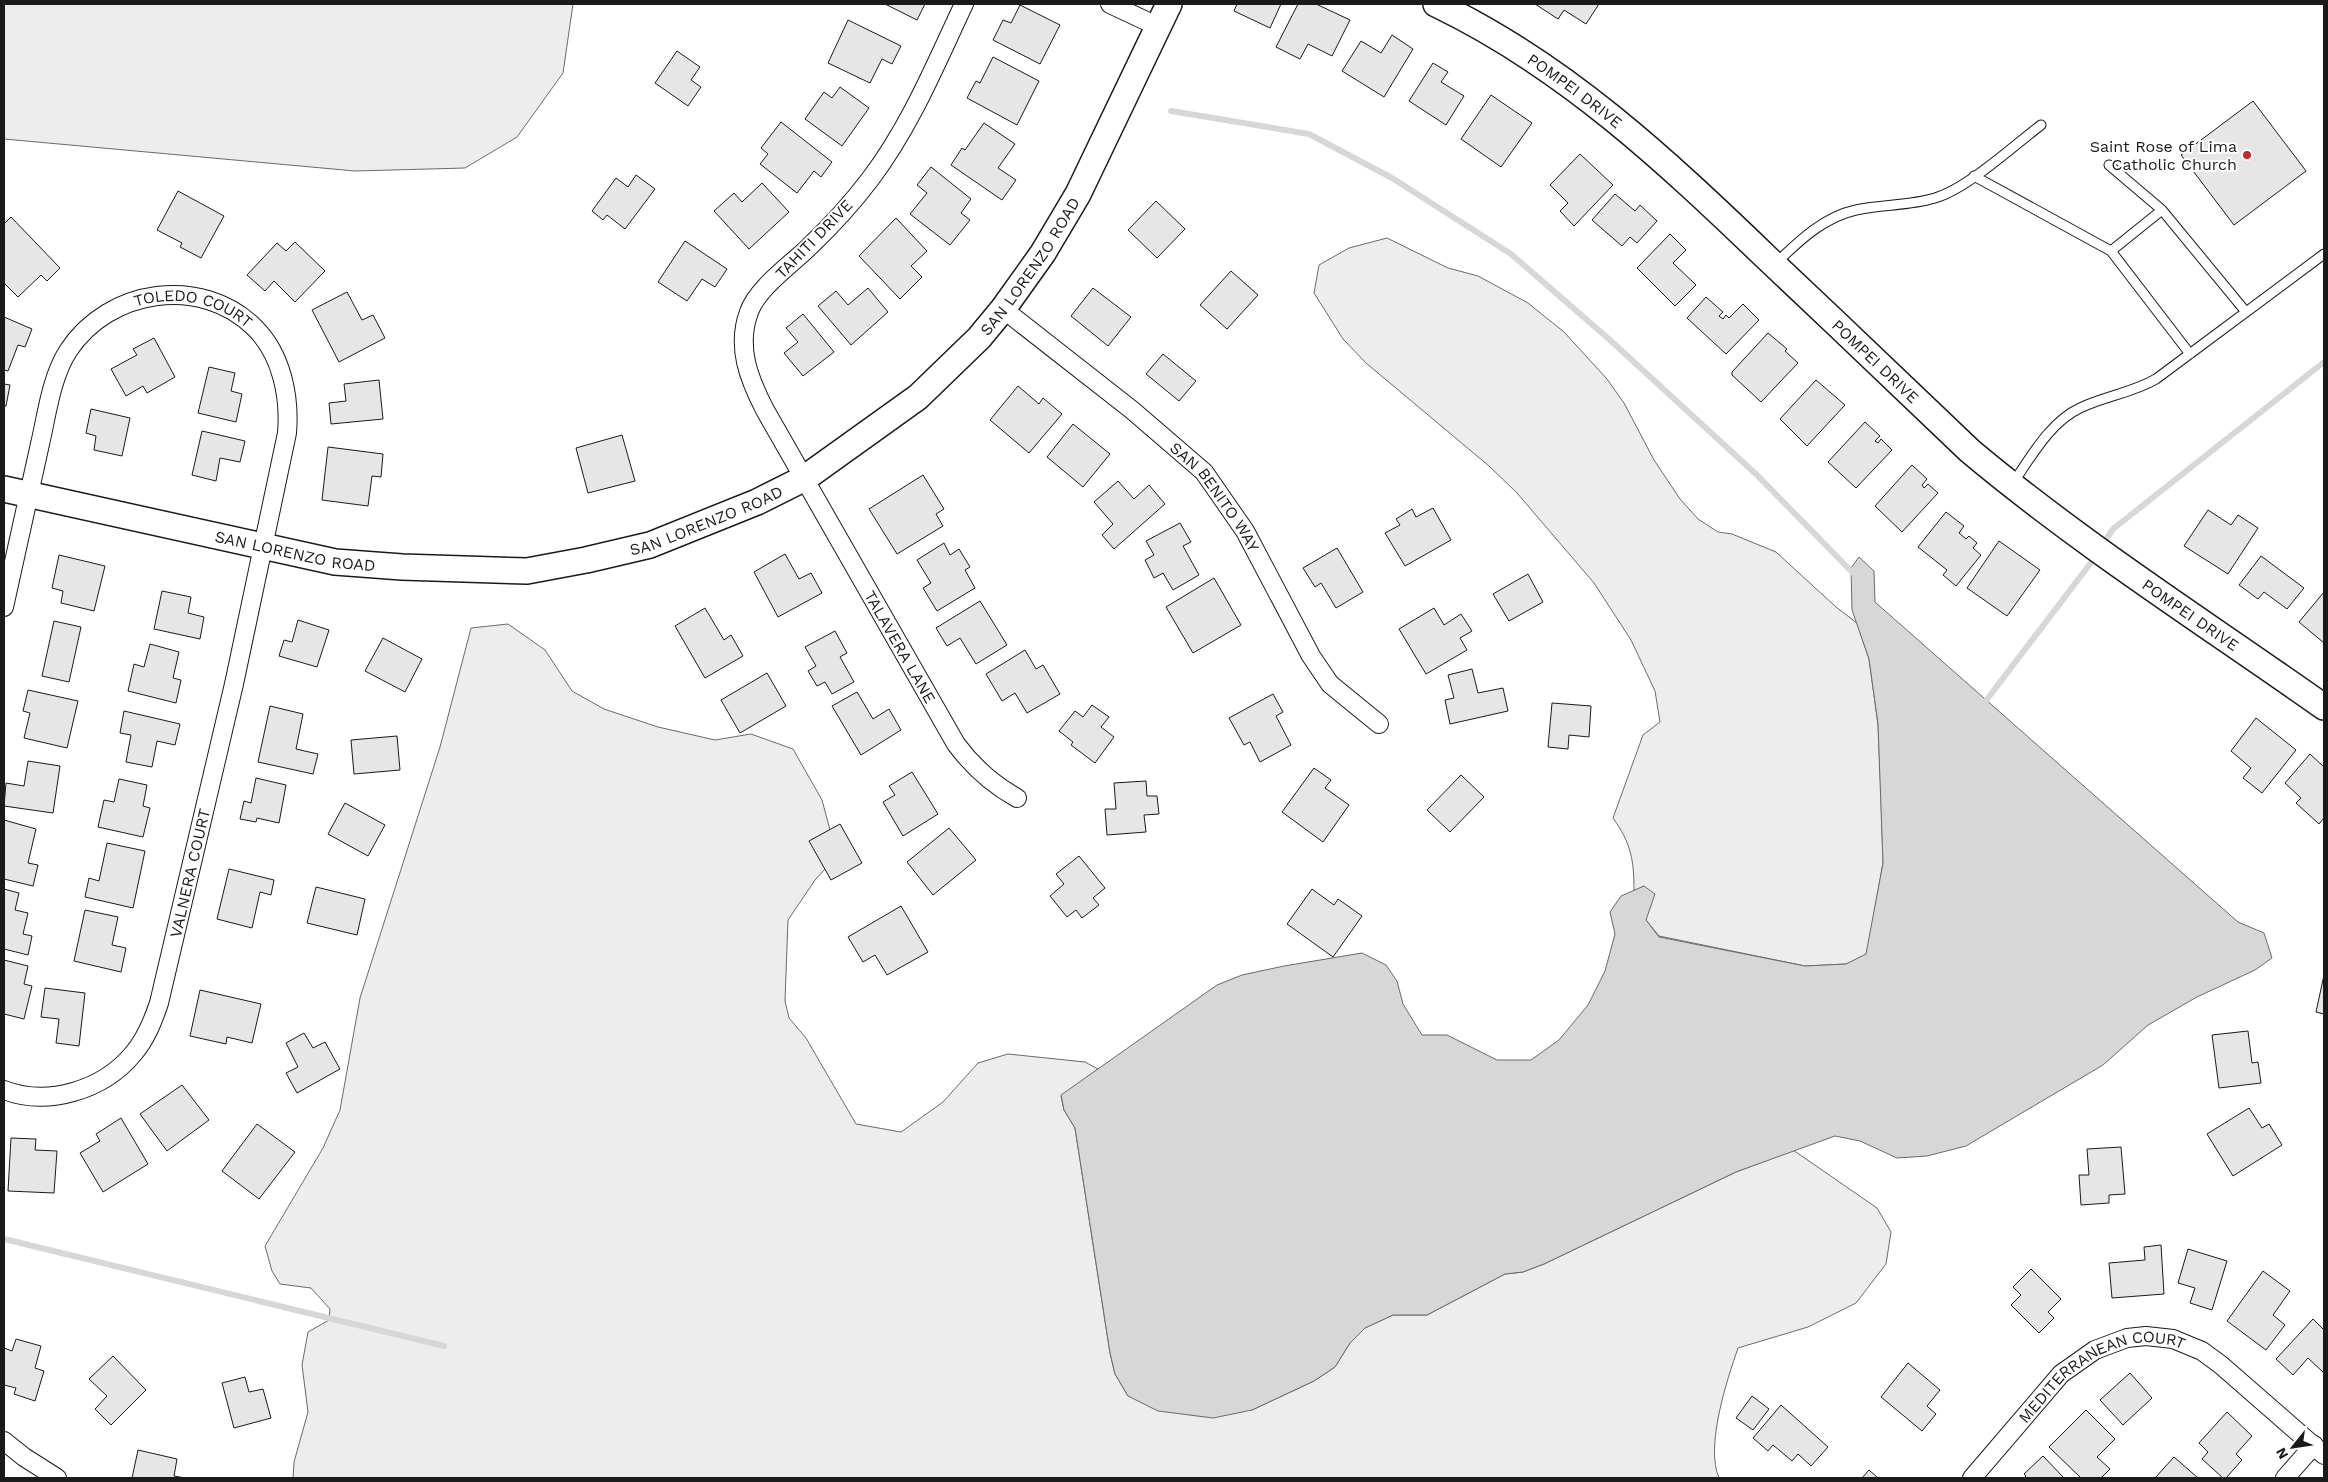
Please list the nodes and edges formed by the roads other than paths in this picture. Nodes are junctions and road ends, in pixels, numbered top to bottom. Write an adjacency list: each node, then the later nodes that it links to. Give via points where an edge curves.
1 (964, 4): 16 (street, TAHITI DRIVE, via 916,106 872,177 834,221 760,294 749,310 744,337 748,372 765,410)
2 (1110, 4): 5 (street)
3 (1169, 4): 5 (street, SAN LORENZO ROAD)
4 (1436, 4): 12 (street, POMPEI DRIVE, via 1526,54 1600,106 1659,156)
5 (1159, 26): 13 (street, SAN LORENZO ROAD, via 1078,194 1043,254)
6 (2040, 124): 8 (lane)
7 (2109, 165): 9 (lane)
8 (1974, 176): 10 (lane); 12 (lane, via 1935,198 1839,215 1807,234)
9 (2162, 210): 10 (lane); 14 (lane)
10 (2111, 251): 15 (lane)
11 (2324, 254): 14 (lane)
12 (1774, 264): 17 (street, POMPEI DRIVE, via 1970,451)
13 (1002, 309): 16 (street, SAN LORENZO ROAD, via 979,338 918,397); 23 (street, SAN BENITO WAY, via 1132,410 1204,472 1245,531 1311,656 1330,684)
14 (2246, 312): 15 (lane)
15 (2190, 354): 17 (lane, via 2140,388 2079,408 2054,428)
16 (805, 478): 20 (street, SAN LORENZO ROAD, via 757,502 650,545 527,571 335,562); 24 (street, TALAVERA LANE, via 956,744 983,775)
17 (2012, 485): 22 (street, POMPEI DRIVE)
18 (4, 489): 19 (street, SAN LORENZO ROAD)
19 (28, 495): 20 (street, SAN LORENZO ROAD); 20 (street, TOLEDO COURT, via 56,380 68,352 79,337 104,314 136,300 166,295 195,296 225,306 256,329 283,378 289,410 287,433); 21 (street)
20 (263, 547): 25 (street, VALNERA COURT, via 232,693 152,1024 127,1061 92,1086 41,1097)
21 (4, 606)
22 (2324, 707)
23 (1379, 724)
24 (1016, 798)
25 (4, 1090)
26 (4, 1441): 28 (street)
27 (2319, 1450): 29 (street, MEDITERRANEAN COURT, via 2202,1351 2173,1339 2146,1336 2127,1338 2078,1360 2061,1374); 30 (street, MEDITERRANEAN COURT)
28 (57, 1478)
29 (1972, 1478)
30 (2285, 1478)

